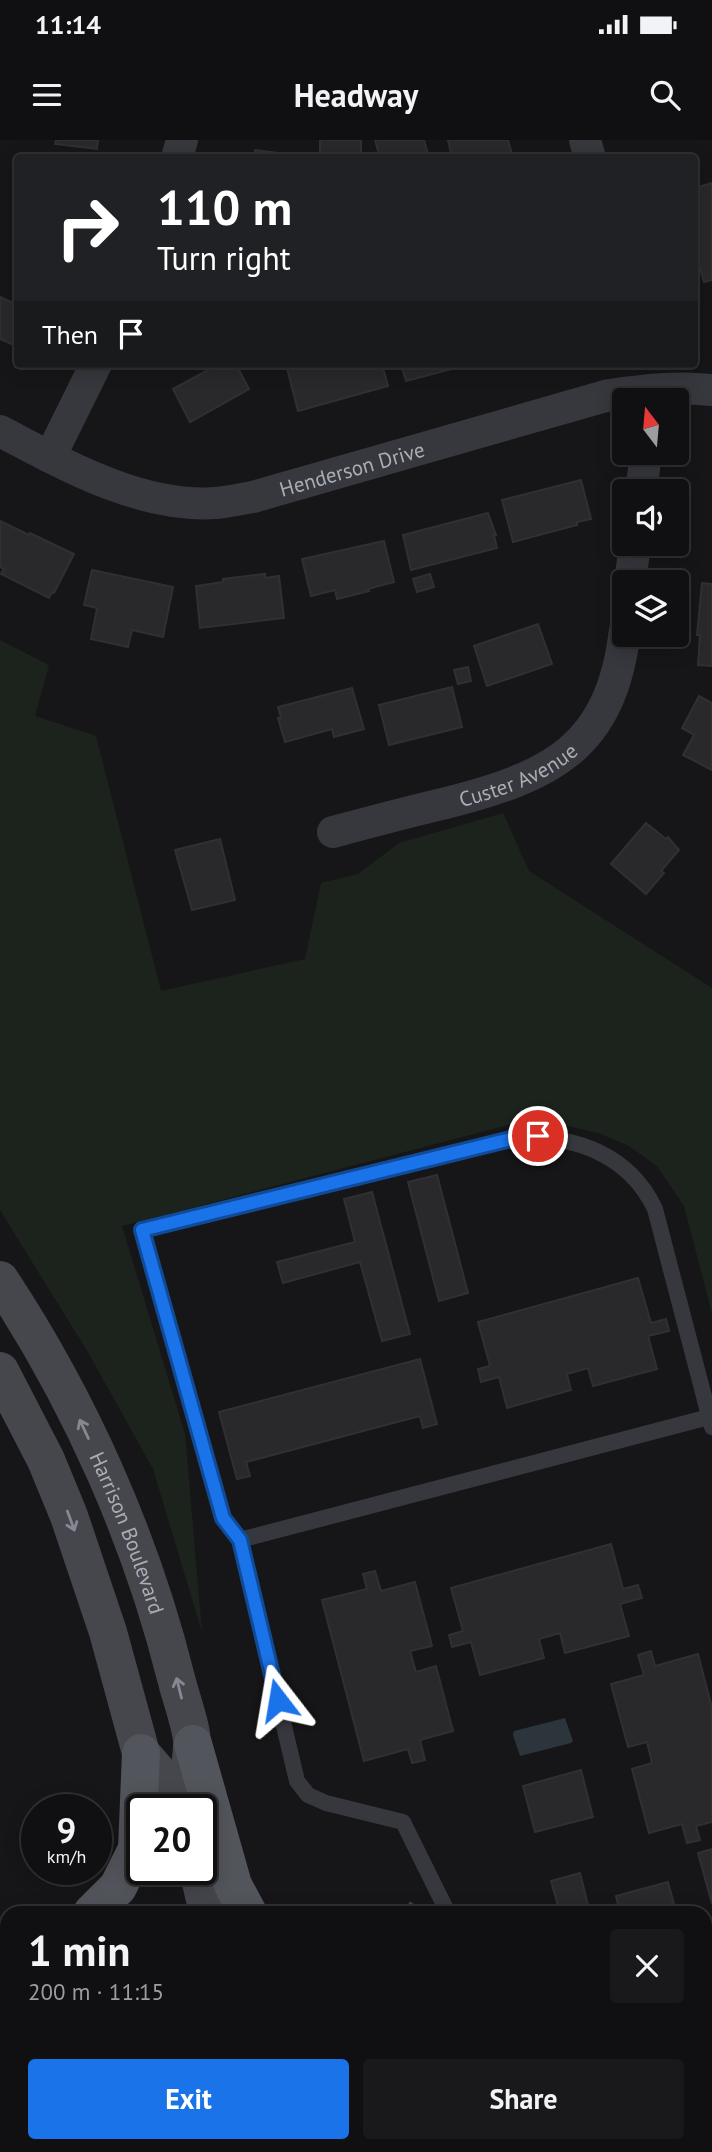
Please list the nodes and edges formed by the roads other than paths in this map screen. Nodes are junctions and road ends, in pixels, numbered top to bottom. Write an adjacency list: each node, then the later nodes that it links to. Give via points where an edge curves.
1 (94, 368): 5 (street)
2 (651, 384): 3 (street, Henderson Drive); 5 (street, Henderson Drive, via 216,503 142,495)
3 (712, 390)
4 (0, 431): 5 (street, Henderson Drive)
5 (50, 457)
6 (622, 647): 7 (street, Custer Avenue, via 609,699 596,723 557,762 492,792)
7 (332, 832)
8 (0, 1280): 12 (main road, Harrison Boulevard, one-way to 8, via 163,1626 119,1506 66,1393)
9 (0, 1371): 13 (main road, Harrison Boulevard, one-way to 13, via 69,1516 108,1632)
10 (711, 1422): 11 (lane); 11 (lane, via 649,1194 610,1157 575,1142 538,1136 515,1138 142,1230 223,1518)
11 (240, 1540): 20 (lane, via 298,1781 308,1795 326,1803 403,1822)
12 (193, 1744): 15 (main road, Harrison Boulevard); 19 (main road, via 233,1885)
13 (141, 1753): 14 (main road, Harrison Boulevard); 17 (main road, via 137,1849 118,1887)
14 (174, 1794)
15 (186, 1794)
16 (202, 1885): 18 (main road)
17 (99, 1906)
18 (206, 1906)
19 (244, 1906)
20 (445, 1906)

